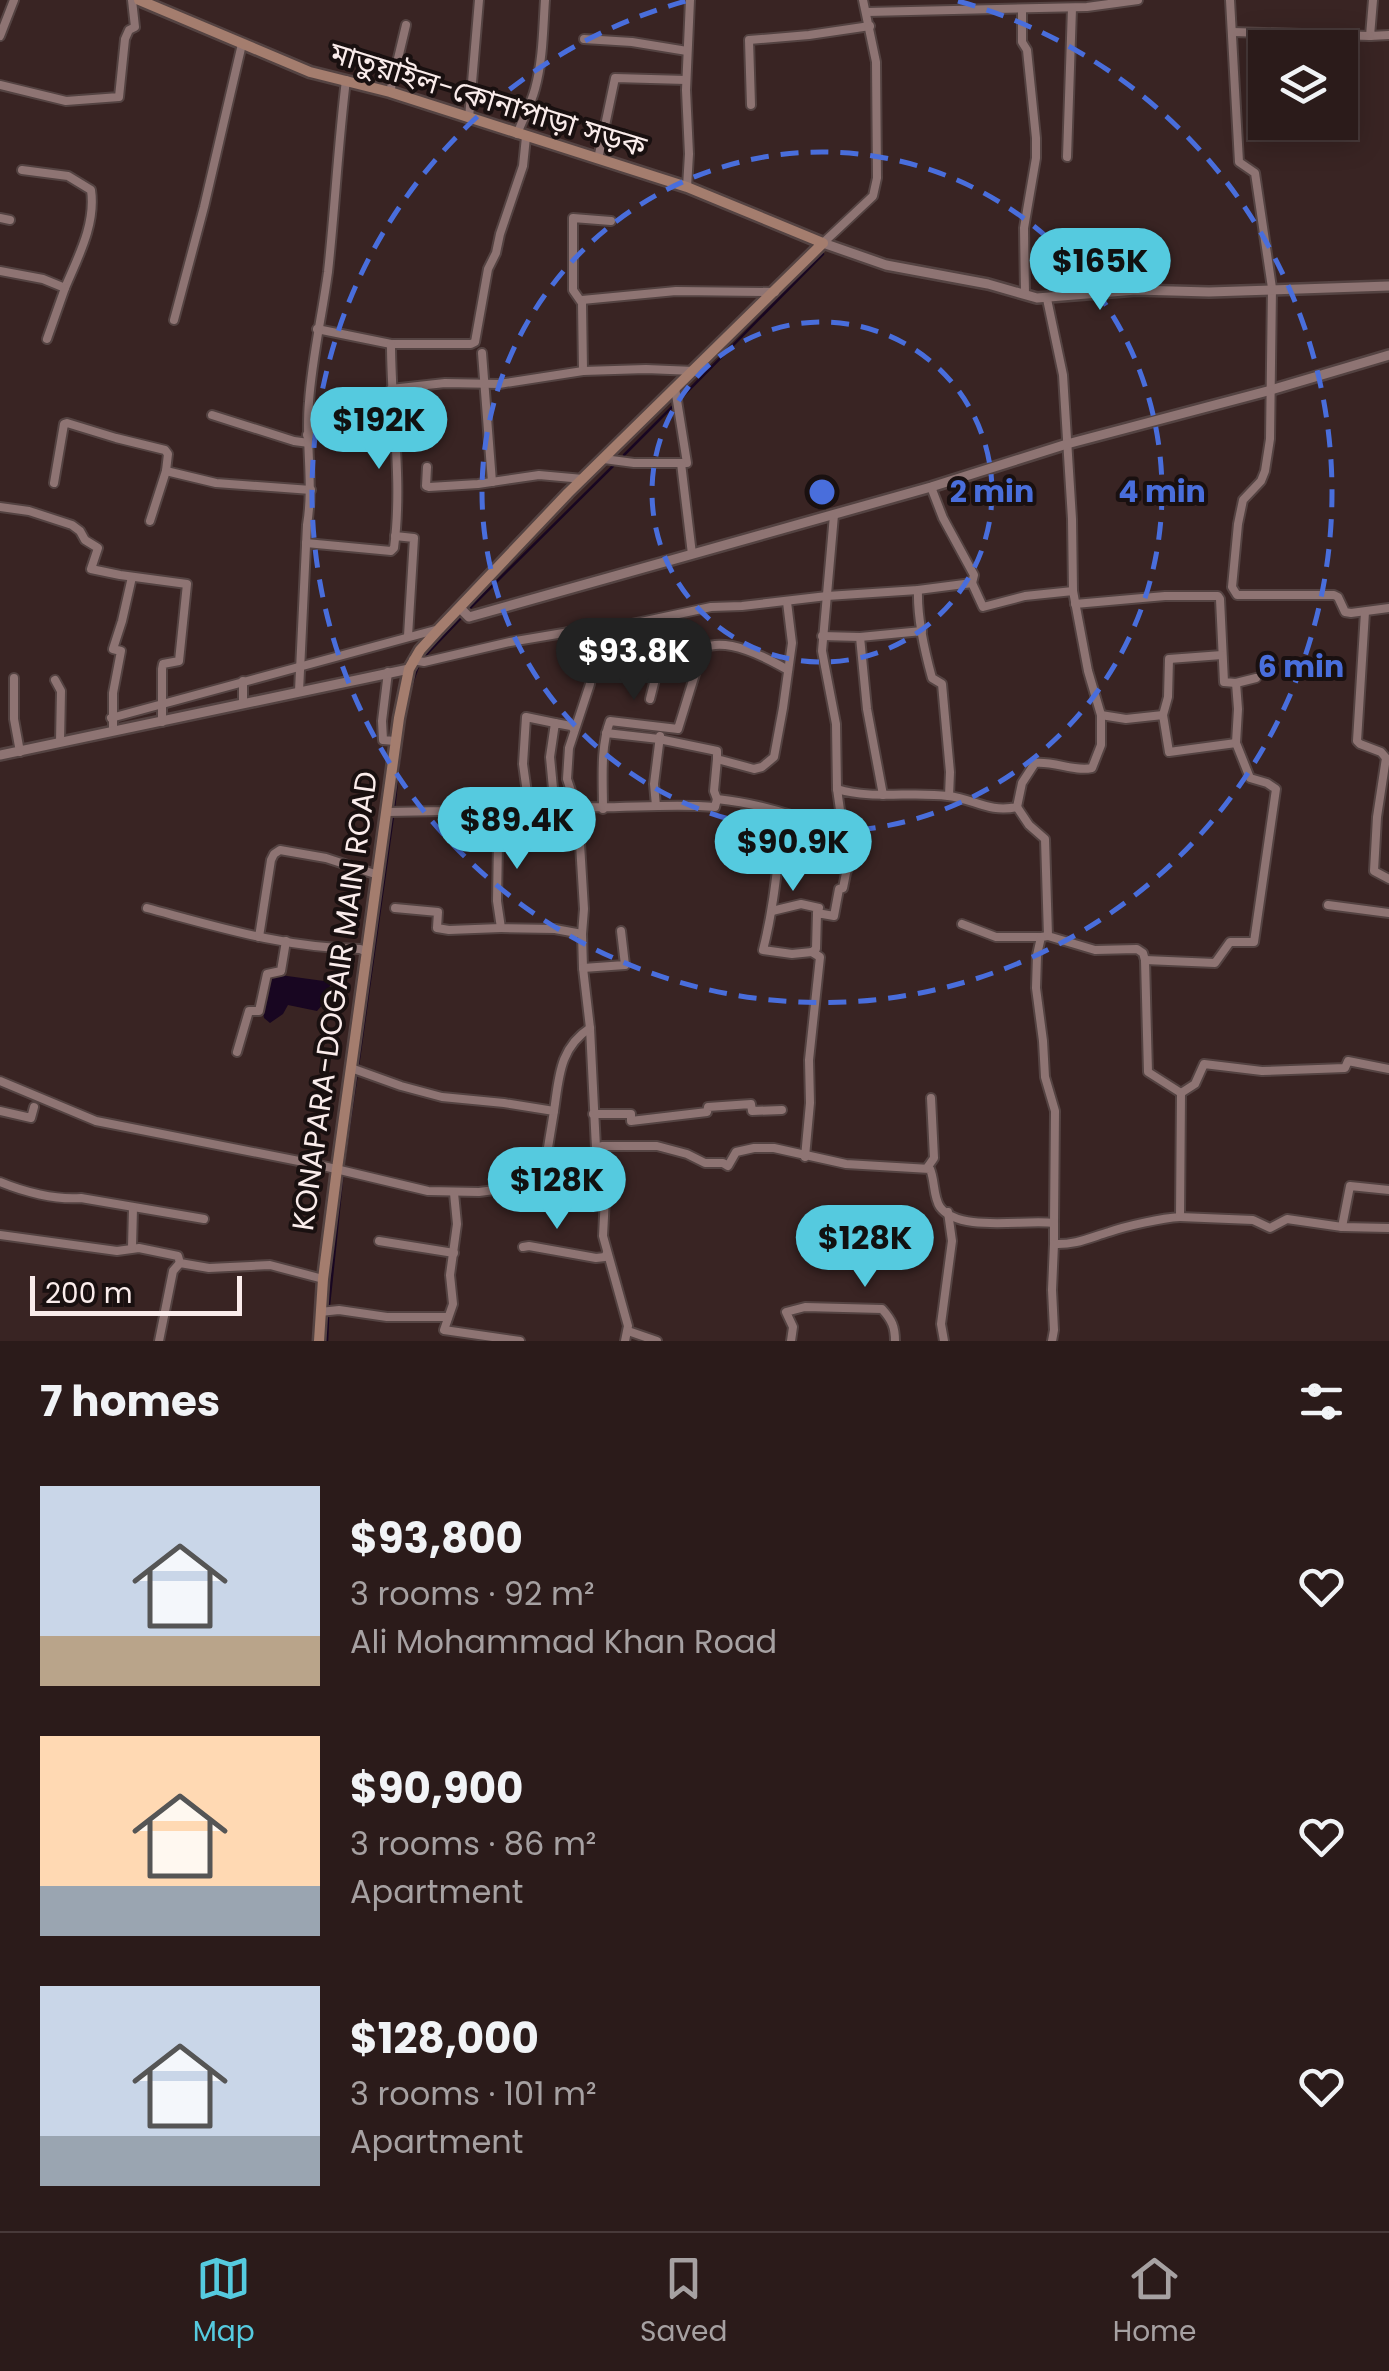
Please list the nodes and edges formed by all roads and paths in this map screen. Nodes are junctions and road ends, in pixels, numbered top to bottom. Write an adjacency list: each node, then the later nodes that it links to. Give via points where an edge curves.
1 (14, 0): 17 (street)
2 (136, 0): 20 (main road, মাতুয়াইল-কোনাপাড়া সড়ক); 24 (street, via 119,98 66,100)
3 (479, 0): 27 (street)
4 (545, 0): 28 (street, via 537,80)
5 (690, 0): 21 (street)
6 (863, 0): 12 (street)
7 (1138, 0): 10 (street)
8 (1230, 0): 15 (street)
9 (1373, 0): 18 (street)
10 (1072, 8): 11 (street); 29 (street)
11 (1022, 9): 12 (street); 40 (street, via 1036,138 1024,228)
12 (867, 12): 14 (street)
13 (406, 26): 25 (street)
14 (870, 26): 26 (street, via 749,40); 34 (street, via 876,188)
15 (1233, 32): 18 (street); 38 (street, via 1239,162 1254,173)
16 (1389, 35): 18 (street)
17 (0, 36)
18 (1370, 36)
19 (584, 39): 21 (street)
20 (242, 44): 22 (main road, মাতুয়াইল-কোনাপাড়া সড়ক); 43 (street)
21 (687, 51): 23 (street)
22 (346, 80): 25 (main road, মাতুয়াইল-কোনাপাড়া সড়ক); 44 (street)
23 (686, 80): 30 (street, via 615,78); 32 (street)
24 (0, 85)
25 (390, 92): 27 (main road, মাতুয়াইল-কোনাপাড়া সড়ক)
26 (750, 105)
27 (469, 118): 28 (main road, মাতুয়াইল-কোনাপাড়া সড়ক)
28 (522, 136): 30 (main road, মাতুয়াইল-কোনাপাড়া সড়ক); 46 (street, via 523,166 488,269 475,342)
29 (1067, 157)
30 (598, 159): 32 (main road, মাতুয়াইল-কোনাপাড়া সড়ক)
31 (22, 170): 37 (street, via 68,176 91,190 94,206)
32 (687, 187): 34 (main road, মাতুয়াইল-কোনাপাড়া সড়ক)
33 (611, 222): 42 (street, via 574,218 573,290)
34 (824, 243): 39 (main road); 40 (street, via 886,265)
35 (0, 271): 37 (street)
36 (1389, 286): 38 (street)
37 (65, 288): 45 (street)
38 (1272, 288): 41 (street); 54 (street)
39 (775, 292): 42 (street, via 676,291); 50 (main road)
40 (1025, 294): 41 (street)
41 (1048, 298): 58 (street)
42 (582, 300): 49 (street)
43 (174, 320)
44 (318, 330): 46 (street); 57 (street)
45 (47, 339)
46 (391, 344): 53 (street)
47 (482, 353): 51 (street)
48 (1389, 355): 54 (street)
49 (583, 371): 50 (street); 51 (street)
50 (694, 371): 52 (main road)
51 (484, 384): 53 (street); 64 (street)
52 (675, 388): 59 (main road); 60 (street, via 686,463)
53 (391, 389): 56 (street)
54 (1271, 390): 58 (street); 83 (street, via 1265,470 1243,500 1232,587 1237,596 1330,595 1345,612)
55 (212, 415): 57 (street)
56 (396, 424): 57 (street); 71 (street)
57 (308, 439): 67 (street)
58 (1067, 444): 66 (street); 77 (street)
59 (604, 459): 60 (street); 63 (main road)
60 (680, 463): 73 (street)
61 (427, 467): 64 (street, via 428,488)
62 (166, 471): 65 (street, via 165,450 67,423); 67 (street, via 216,483); 70 (street)
63 (583, 479): 64 (street, via 540,475); 82 (main road)
64 (492, 482)
65 (54, 484)
66 (931, 487): 69 (street); 75 (street)
67 (312, 490): 72 (street)
68 (0, 507): 74 (street, via 72,525 98,548 91,568)
69 (834, 515): 73 (street); 78 (street)
70 (150, 520)
71 (395, 536): 72 (street, via 391,551); 88 (street, via 414,538)
72 (306, 543): 93 (street)
73 (692, 554): 82 (street)
74 (132, 577): 104 (street, via 188,586 180,661 163,664); 107 (street, via 113,649 122,651)
75 (972, 583): 76 (street); 77 (street, via 983,607)
76 (918, 590): 78 (street); 87 (street)
77 (1073, 592): 80 (street)
78 (827, 596): 79 (street); 89 (street)
79 (787, 602): 84 (street, via 711,606); 94 (street)
80 (1075, 604): 91 (street, via 1218,596); 105 (street)
81 (1389, 608): 83 (street)
82 (464, 612): 86 (main road)
83 (1365, 612): 136 (street, via 1358,741 1386,758 1374,871)
84 (661, 618): 85 (street); 102 (street, via 664,643)
85 (605, 626): 92 (street); 111 (street)
86 (439, 629): 88 (street); 92 (main road)
87 (922, 631): 90 (street); 123 (street, via 932,678 942,684)
88 (408, 636): 93 (street)
89 (822, 636): 90 (street); 121 (street, via 836,724)
90 (860, 636): 122 (street)
91 (1222, 655): 100 (street, via 1224,682); 106 (street, via 1169,659)
92 (416, 663): 95 (street); 115 (main road, KONAPARA-DOGAIR MAIN ROAD)
93 (300, 665): 99 (street); 101 (street)
94 (788, 670): 110 (street, via 714,643 703,648 678,729); 120 (street, via 774,757 754,769)
95 (388, 672): 101 (street); 115 (street, via 383,740)
96 (14, 678): 118 (street)
97 (1256, 678): 100 (street)
98 (55, 680): 116 (street, via 61,691)
99 (243, 681): 103 (street); 104 (street)
100 (1236, 684): 117 (street)
101 (300, 692): 103 (street)
102 (650, 699)
103 (243, 704): 108 (street)
104 (162, 705): 107 (street); 108 (street)
105 (1101, 715): 106 (street); 129 (street, via 1101,746 1092,768 1035,763)
106 (1163, 715): 117 (street, via 1169,752)
107 (111, 718): 112 (street)
108 (162, 722): 112 (street)
109 (555, 723): 111 (street); 124 (street); 126 (street, via 526,717)
110 (662, 727): 113 (street, via 613,720); 114 (street)
111 (574, 729): 127 (street, via 567,767)
112 (113, 732): 116 (street)
113 (606, 732): 114 (street); 130 (street)
114 (659, 739): 120 (street, via 717,751); 128 (street)
115 (395, 740): 132 (main road, KONAPARA-DOGAIR MAIN ROAD)
116 (60, 742): 118 (street)
117 (1236, 743): 152 (street, via 1250,778 1276,789 1254,942 1230,942 1215,963)
118 (20, 752): 119 (street)
119 (0, 756)
120 (717, 759): 125 (street)
121 (837, 789): 122 (street); 133 (street, via 842,824)
122 (883, 795): 123 (street)
123 (949, 796): 129 (street, via 1002,810)
124 (554, 798): 126 (street); 127 (street)
125 (717, 799): 128 (street, via 715,807); 133 (street)
126 (528, 800): 131 (street)
127 (574, 802): 130 (street); 146 (street)
128 (656, 806): 130 (street)
129 (1017, 807): 147 (street, via 1046,839)
130 (604, 809)
131 (444, 810): 132 (street); 144 (street, via 450,833 498,842)
132 (392, 812): 135 (main road, KONAPARA-DOGAIR MAIN ROAD)
133 (830, 829): 141 (street, via 856,849 834,916)
134 (779, 834): 140 (street)
135 (378, 874): 148 (street, via 280,850 271,860); 150 (main road, KONAPARA-DOGAIR MAIN ROAD)
136 (1389, 879)
137 (1328, 905): 142 (street)
138 (146, 908): 148 (street)
139 (395, 908): 144 (street, via 438,912 438,928)
140 (772, 911): 141 (street, via 802,904); 151 (street, via 763,950)
141 (817, 913): 151 (street)
142 (1389, 913)
143 (962, 924): 147 (street, via 996,937)
144 (500, 928): 146 (street)
145 (621, 931): 153 (street, via 624,964)
146 (582, 934): 153 (street)
147 (1045, 936): 152 (street, via 1084,948 1138,949); 179 (street, via 1036,988 1055,1112)
148 (259, 938): 149 (street)
149 (286, 941): 150 (street); 155 (street, via 281,971 267,974 259,1012 249,1011)
150 (367, 952): 156 (main road, KONAPARA-DOGAIR MAIN ROAD)
151 (812, 952): 167 (street, via 820,958)
152 (1145, 960): 159 (street, via 1148,1072)
153 (582, 968): 154 (street)
154 (590, 1028): 164 (street, via 563,1060); 165 (street)
155 (237, 1052)
156 (351, 1068): 164 (street, via 442,1097); 168 (main road, KONAPARA-DOGAIR MAIN ROAD)
157 (1389, 1068): 159 (street, via 1348,1061 1345,1068 1262,1071 1204,1064 1195,1084)
158 (0, 1082): 168 (street, via 96,1120)
159 (1181, 1092): 177 (street)
160 (932, 1098): 169 (street, via 934,1158)
161 (34, 1107): 163 (street, via 31,1118)
162 (782, 1110): 165 (street, via 752,1111 751,1104 739,1103 631,1121 631,1114)
163 (0, 1111)
164 (554, 1112): 170 (street)
165 (594, 1114): 166 (street)
166 (596, 1148): 167 (street, via 657,1146 728,1166 744,1149); 171 (street, via 595,1176)
167 (805, 1156): 169 (street)
168 (336, 1168): 174 (street); 190 (main road, KONAPARA-DOGAIR MAIN ROAD)
169 (926, 1168): 176 (street)
170 (543, 1178): 171 (street); 174 (street)
171 (588, 1179): 187 (street, via 605,1196)
172 (0, 1182): 175 (street)
173 (1389, 1190): 180 (street, via 1350,1186)
174 (454, 1193): 188 (street)
175 (134, 1208): 178 (street); 185 (street)
176 (948, 1212): 179 (street, via 962,1222); 200 (street)
177 (1180, 1217): 180 (street, via 1253,1220 1270,1228 1288,1219); 184 (street)
178 (204, 1219)
179 (1054, 1223): 184 (street)
180 (1342, 1227): 181 (street)
181 (1389, 1228)
182 (0, 1236): 185 (street, via 117,1251)
183 (379, 1241): 188 (street)
184 (1054, 1244): 201 (street)
185 (132, 1247): 189 (street, via 178,1256)
186 (524, 1247): 187 (street, via 596,1258)
187 (607, 1252): 193 (street)
188 (454, 1253): 192 (street)
189 (180, 1262): 190 (street, via 209,1268 270,1264); 194 (street, via 172,1271)
190 (323, 1279): 191 (main road, KONAPARA-DOGAIR MAIN ROAD)
191 (320, 1312): 192 (street); 195 (main road, KONAPARA-DOGAIR MAIN ROAD)
192 (448, 1317): 196 (street, via 446,1332)
193 (627, 1336): 197 (street)
194 (159, 1341)
195 (319, 1341)
196 (520, 1341)
197 (657, 1341)
198 (791, 1341): 199 (street, via 794,1327 786,1312 805,1307 882,1310)
199 (895, 1341)
200 (944, 1341)
201 (1052, 1341)

